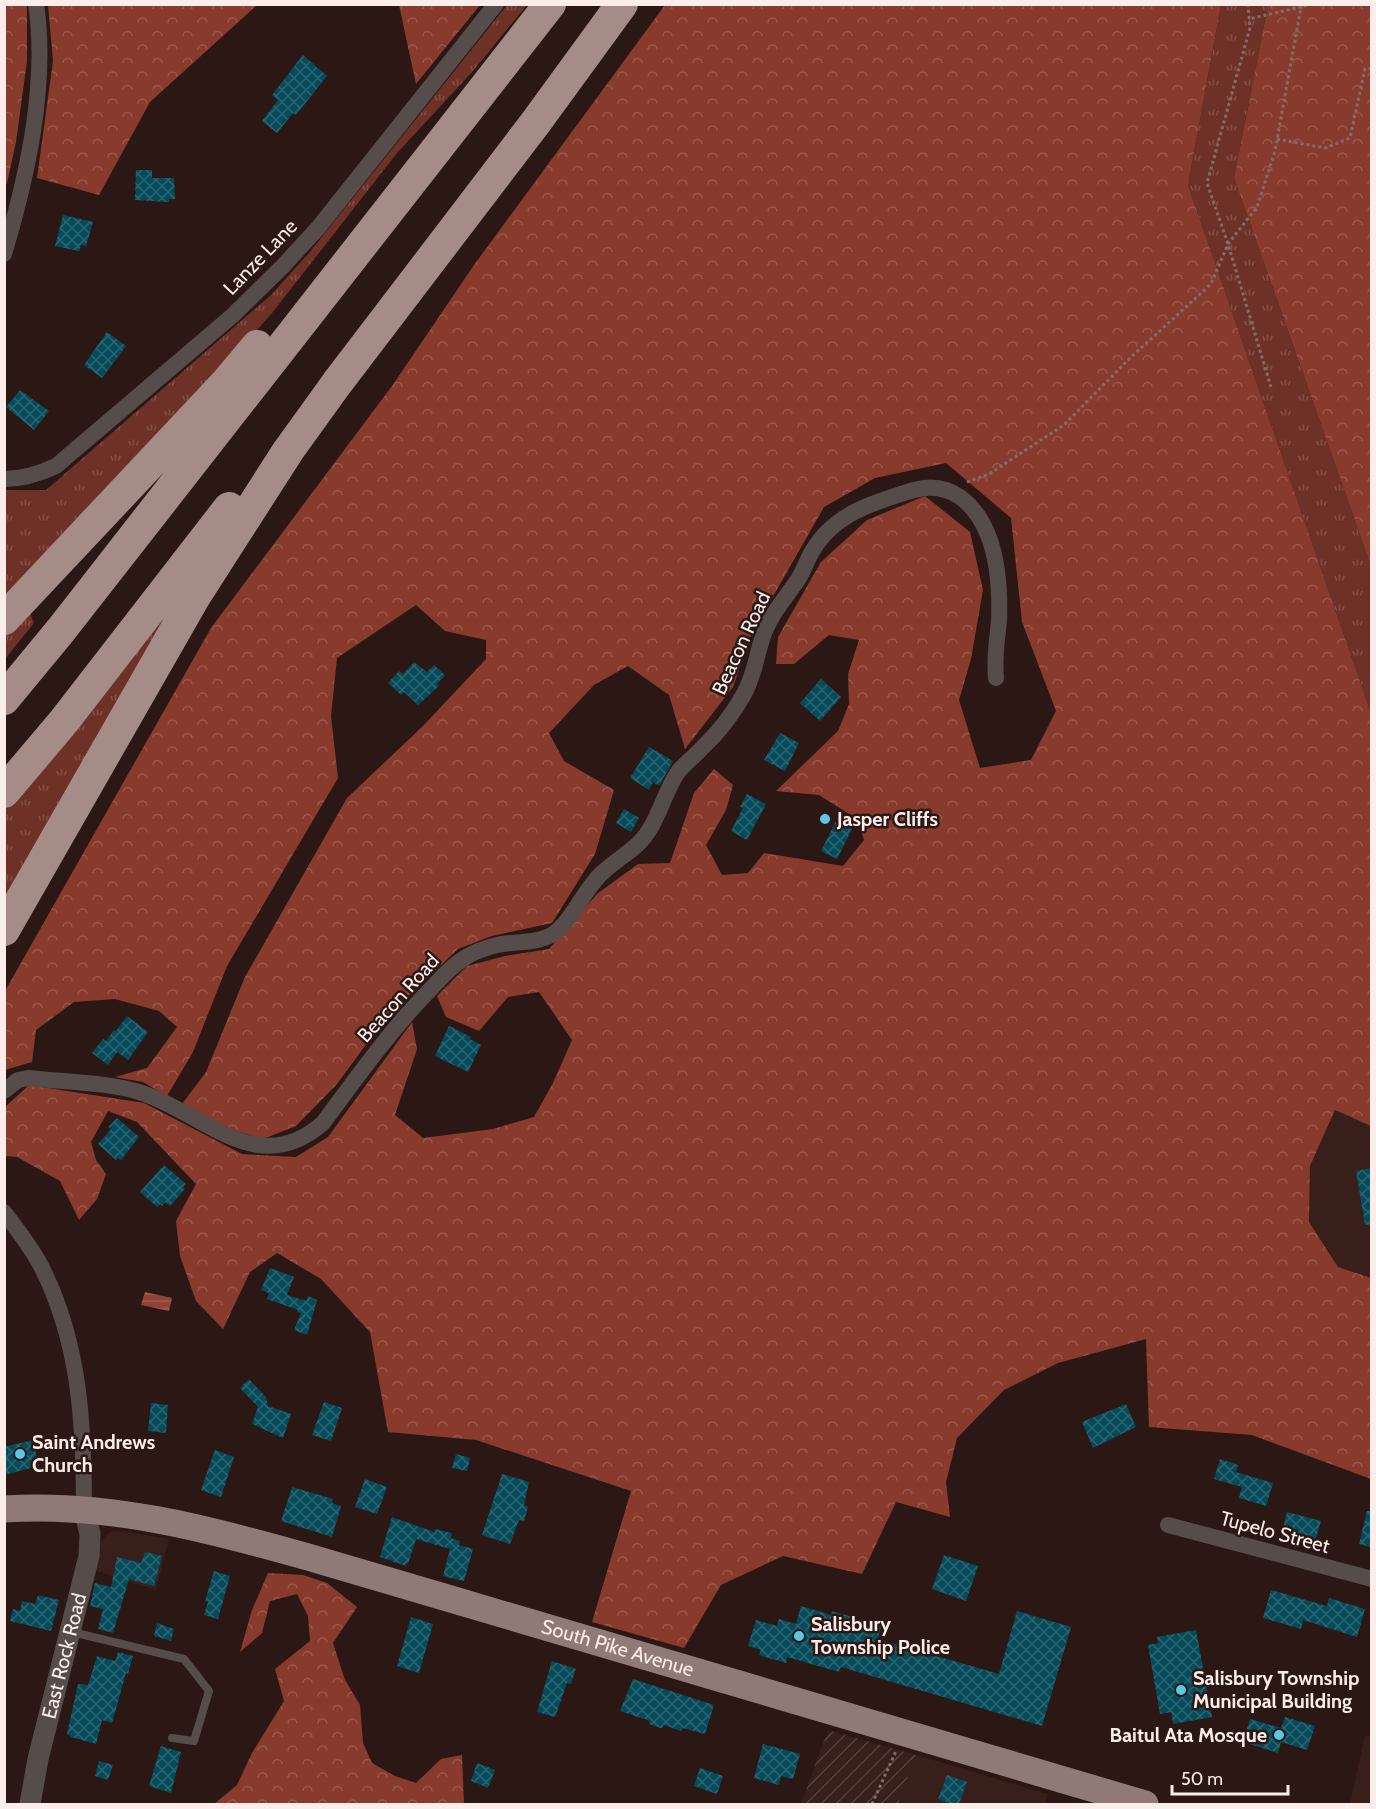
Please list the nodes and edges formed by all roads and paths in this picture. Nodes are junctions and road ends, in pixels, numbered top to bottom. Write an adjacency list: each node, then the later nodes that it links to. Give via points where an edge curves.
1 (36, 4): 13 (street, via 39,78 25,172)
2 (496, 4): 15 (street, Lanze Lane, via 318,228 244,305 56,466 39,474)
3 (543, 4): 17 (highway, via 226,383)
4 (550, 4): 19 (highway)
5 (620, 4): 20 (highway); 21 (highway, via 276,469 195,596)
6 (1248, 4): 9 (path)
7 (1310, 4): 8 (path)
8 (1301, 6): 9 (path); 11 (path)
9 (1249, 19): 12 (path, via 1250,28 1207,183)
10 (1371, 68): 11 (path, via 1365,69 1350,138 1325,148)
11 (1277, 139): 12 (path, via 1257,207)
12 (1228, 244): 14 (path); 16 (path, via 1211,284 1064,425 989,474)
13 (4, 254)
14 (1271, 387)
15 (4, 479)
16 (949, 489): 18 (street, via 981,521 994,555 999,601); 22 (street, Beacon Road, via 929,486 873,503 837,521 812,550 799,579 770,620 744,695 677,774 638,843 597,878 553,934 480,950 449,970 396,1025 323,1123 309,1135 280,1146 246,1144 171,1106 122,1088 28,1078 18,1080)
17 (4, 619)
18 (996, 678)
19 (4, 699)
20 (4, 792)
21 (4, 930)
22 (4, 1091)
23 (4, 1212): 25 (street, via 40,1265 69,1339 81,1407)
24 (4, 1509): 25 (main road, South Pike Avenue)
25 (84, 1509): 28 (street, East Rock Road, via 90,1534 89,1556); 29 (main road, South Pike Avenue, via 247,1540)
26 (1168, 1525): 27 (street, Tupelo Street)
27 (1371, 1579)
28 (71, 1632): 30 (lane, via 184,1659 209,1691 194,1741); 31 (street, East Rock Road)
29 (904, 1733): 32 (path); 33 (main road, South Pike Avenue)
30 (172, 1738)
31 (30, 1804)
32 (872, 1804)
33 (1144, 1804)

